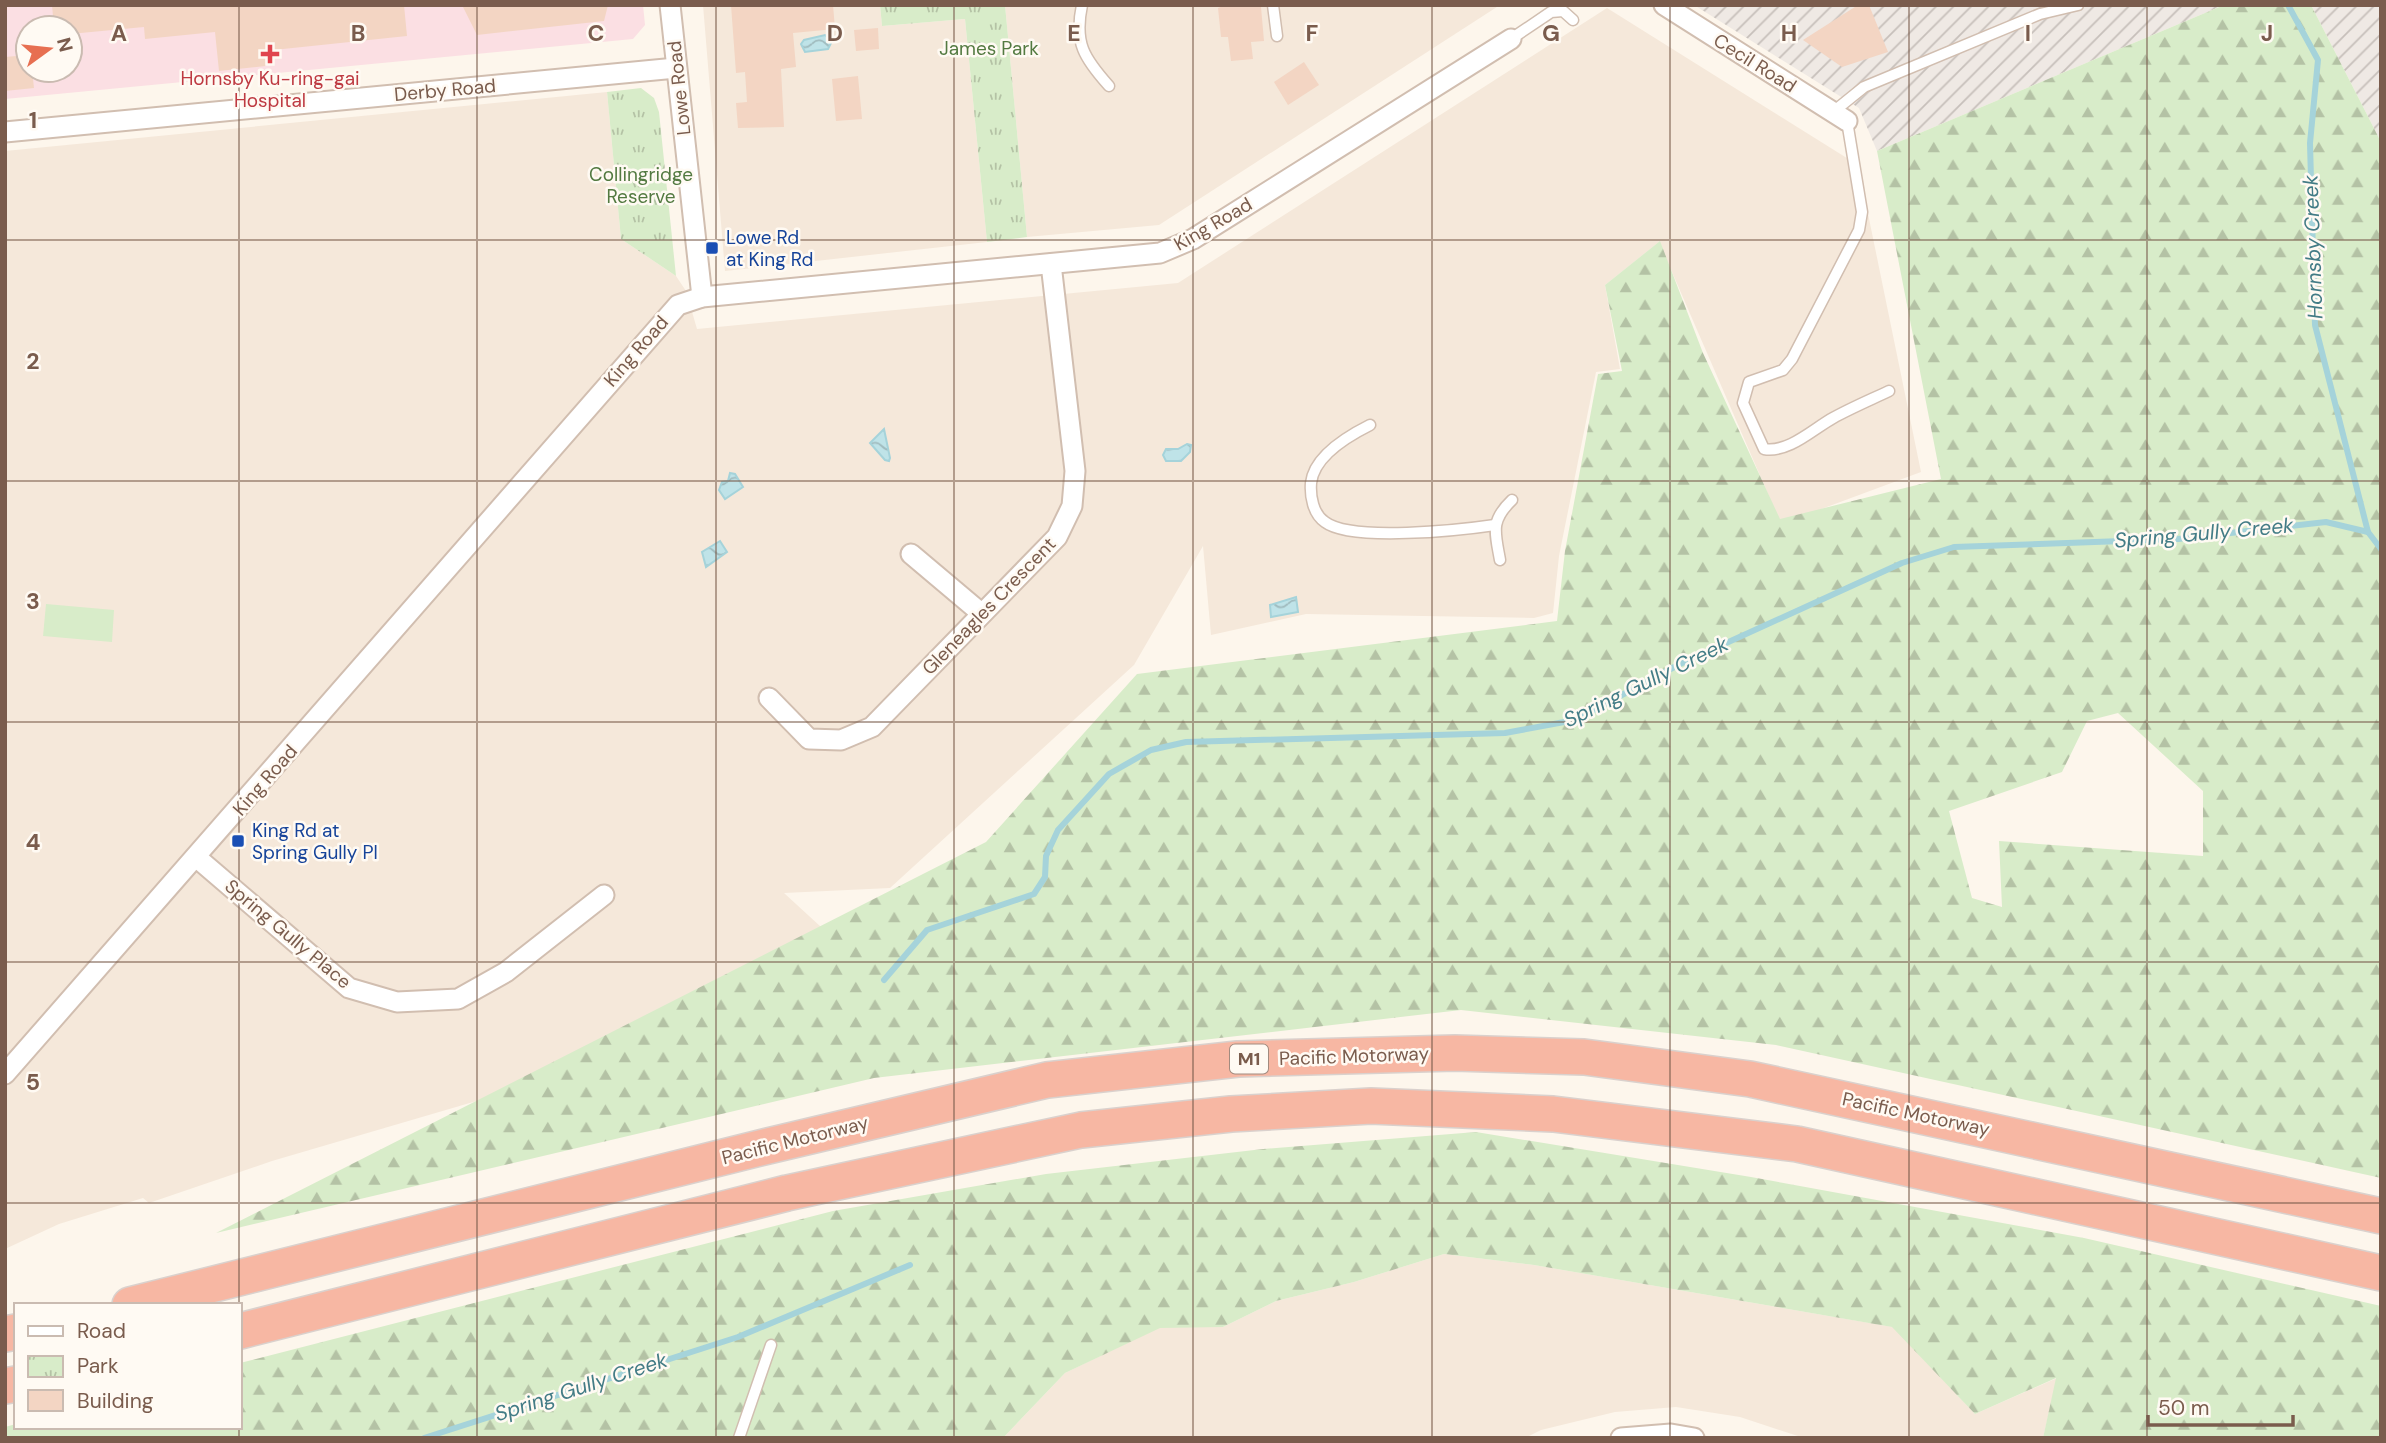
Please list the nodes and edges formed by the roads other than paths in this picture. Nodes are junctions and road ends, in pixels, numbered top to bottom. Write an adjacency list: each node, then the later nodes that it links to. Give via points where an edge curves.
1 (670, 5): 10 (street, Lowe Road)
2 (1083, 5): 11 (lane, via 1080,44 1091,67)
3 (1273, 5): 8 (lane)
4 (1664, 5): 12 (street, Cecil Road)
5 (2078, 5): 6 (lane)
6 (2038, 10): 12 (lane, via 1864,87)
7 (1573, 20): 9 (lane, via 1563,11 1551,12)
8 (1277, 36)
9 (1511, 39): 14 (street, King Road, via 1193,239 1160,253)
10 (676, 68): 13 (street, Derby Road); 15 (street, Lowe Road)
11 (1109, 86)
12 (1840, 116): 16 (lane, via 1862,212 1859,230 1792,359 1783,370 1749,382 1743,403 1764,449 1774,451)
13 (5, 132)
14 (1051, 264): 15 (street, King Road); 22 (street, Gleneagles Crescent, via 1075,471 1072,506 1057,537)
15 (702, 297): 24 (street, King Road, via 685,301 668,315)
16 (1889, 391)
17 (1370, 425): 19 (lane, via 1342,442 1316,469 1311,495 1315,512 1325,523 1364,531 1429,532)
18 (1512, 500): 19 (lane)
19 (1494, 525): 21 (lane)
20 (911, 554): 22 (street)
21 (1500, 560)
22 (981, 613): 23 (street, Gleneagles Crescent, via 872,727 841,740 808,739)
23 (769, 698)
24 (197, 857): 25 (street, Spring Gully Place, via 349,988 397,1002 458,999 506,972); 26 (street, King Road)
25 (604, 895)
26 (5, 1074)
27 (2381, 1216): 29 (highway, Pacific Motorway / M1, via 1750,1079 1584,1057 1455,1053 1238,1059 1047,1080)
28 (2381, 1273): 30 (highway, via 1797,1143 1553,1114 1371,1106 1231,1114 1081,1130 787,1193)
29 (138, 1303)
30 (242, 1330)
31 (771, 1345): 32 (lane)
32 (739, 1438)
33 (1621, 1438): 34 (street, via 1671,1434)
34 (1694, 1438)

